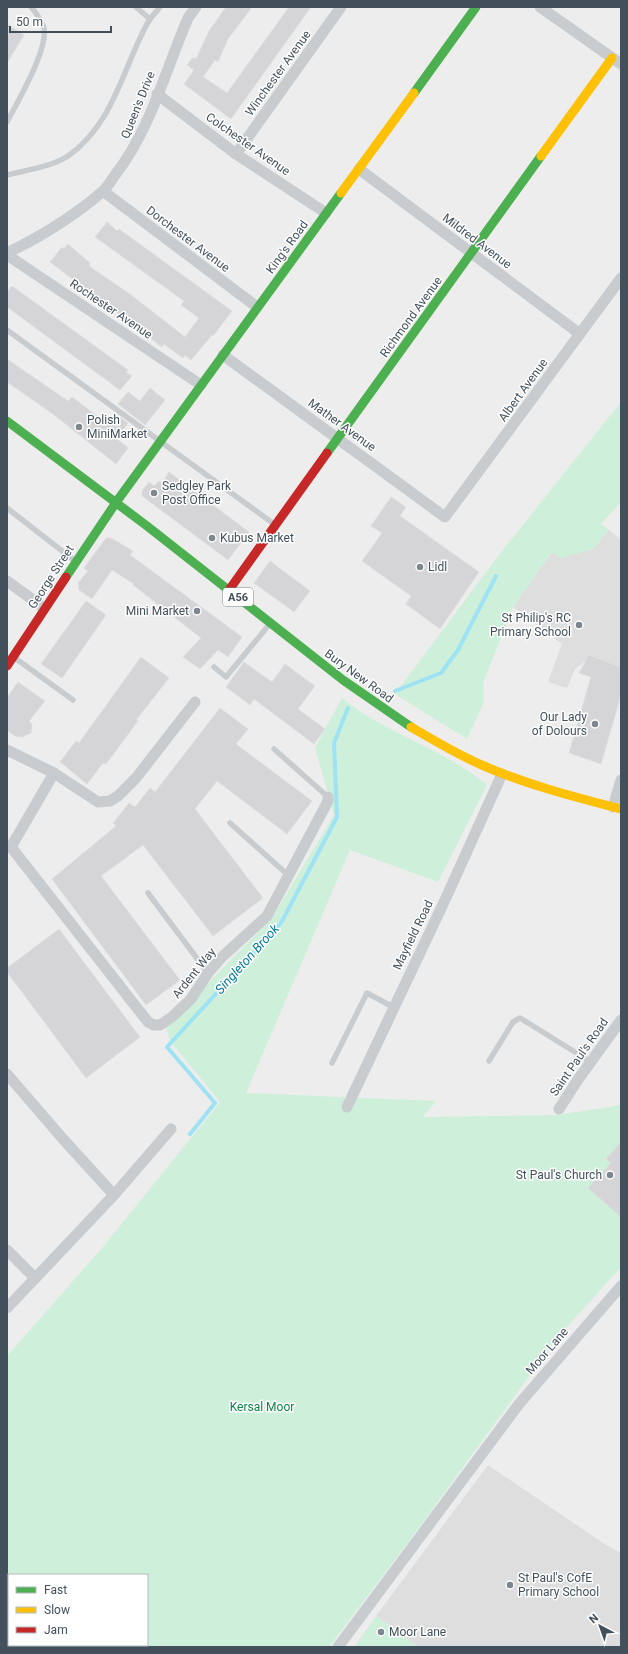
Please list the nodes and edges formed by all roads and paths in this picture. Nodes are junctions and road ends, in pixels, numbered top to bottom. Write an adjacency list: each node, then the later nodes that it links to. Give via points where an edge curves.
1 (31, 7): 11 (lane, via 44,28 42,46)
2 (136, 7): 8 (lane)
3 (160, 7): 8 (lane)
4 (196, 7): 10 (street, Queen's Drive, via 188,18)
5 (341, 7): 12 (street, Winchester Avenue)
6 (476, 7): 13 (main road, King's Road)
7 (540, 7): 9 (street)
8 (150, 19): 14 (lane, via 118,93 90,137 67,156)
9 (616, 61): 17 (main road, Richmond Avenue)
10 (157, 94): 12 (street, Colchester Avenue); 15 (street, Queen's Drive, via 137,143)
11 (7, 122)
12 (236, 154): 16 (street, Colchester Avenue)
13 (359, 168): 16 (main road, King's Road); 17 (street, Mildred Avenue)
14 (7, 175)
15 (103, 191): 18 (street, Queen's Drive, via 54,226); 20 (street, Dorchester Avenue)
16 (326, 213): 20 (main road, King's Road)
17 (472, 253): 22 (street, Mildred Avenue); 26 (main road, Richmond Avenue)
18 (7, 254): 24 (street, Rochester Avenue)
19 (621, 278): 22 (street, Albert Avenue)
20 (257, 307): 23 (main road, King's Road)
21 (7, 330): 27 (lane)
22 (580, 334): 30 (street, Albert Avenue)
23 (223, 355): 24 (main road, King's Road); 26 (street, Mather Avenue)
24 (201, 385): 27 (main road, King's Road)
25 (7, 421): 28 (main road, Bury New Road)
26 (338, 439): 30 (street, Mather Avenue); 31 (main road, Richmond Avenue)
27 (160, 441): 28 (main road, King's Road); 31 (lane)
28 (117, 501): 32 (main road, George Street); 34 (main road, Bury New Road / A56)
29 (7, 508): 32 (lane)
30 (445, 517)
31 (276, 526): 34 (main road, Richmond Avenue)
32 (76, 561): 35 (main road, George Street)
33 (7, 581): 35 (street)
34 (229, 590): 36 (main road, Bury New Road / A56)
35 (44, 608): 37 (main road, George Street)
36 (270, 623): 39 (lane, via 226,677); 45 (main road, Bury New Road / A56, via 429,739)
37 (13, 656): 38 (main road, George Street); 40 (lane)
38 (7, 666)
39 (214, 667)
40 (73, 700)
41 (195, 702): 44 (street, via 136,778 118,796 98,802)
42 (274, 749): 47 (lane)
43 (7, 750): 44 (street)
44 (54, 773): 52 (street, Ardent Way, via 11,847 148,1022 160,1025 170,1020 191,999)
45 (502, 774): 48 (main road, Bury New Road / A56); 53 (street, Mayfield Road)
46 (621, 780): 48 (street)
47 (328, 797): 50 (street, Ardent Way)
48 (617, 808)
49 (230, 823): 50 (lane)
50 (288, 875): 52 (street, Ardent Way, via 266,916)
51 (148, 894): 52 (lane)
52 (208, 973)
53 (393, 1007): 57 (lane, via 367,993); 59 (street, Mayfield Road)
54 (621, 1020): 56 (street, Saint Paul's Road)
55 (489, 1060): 56 (lane, via 513,1022 520,1018)
56 (591, 1062): 60 (street, Saint Paul's Road)
57 (332, 1063)
58 (7, 1074): 62 (street)
59 (346, 1107)
60 (559, 1110)
61 (171, 1129): 62 (street)
62 (114, 1195): 64 (street)
63 (7, 1250): 64 (street)
64 (35, 1278): 66 (street)
65 (621, 1286): 67 (street, Moor Lane, via 519,1404)
66 (7, 1308)
67 (338, 1647)

